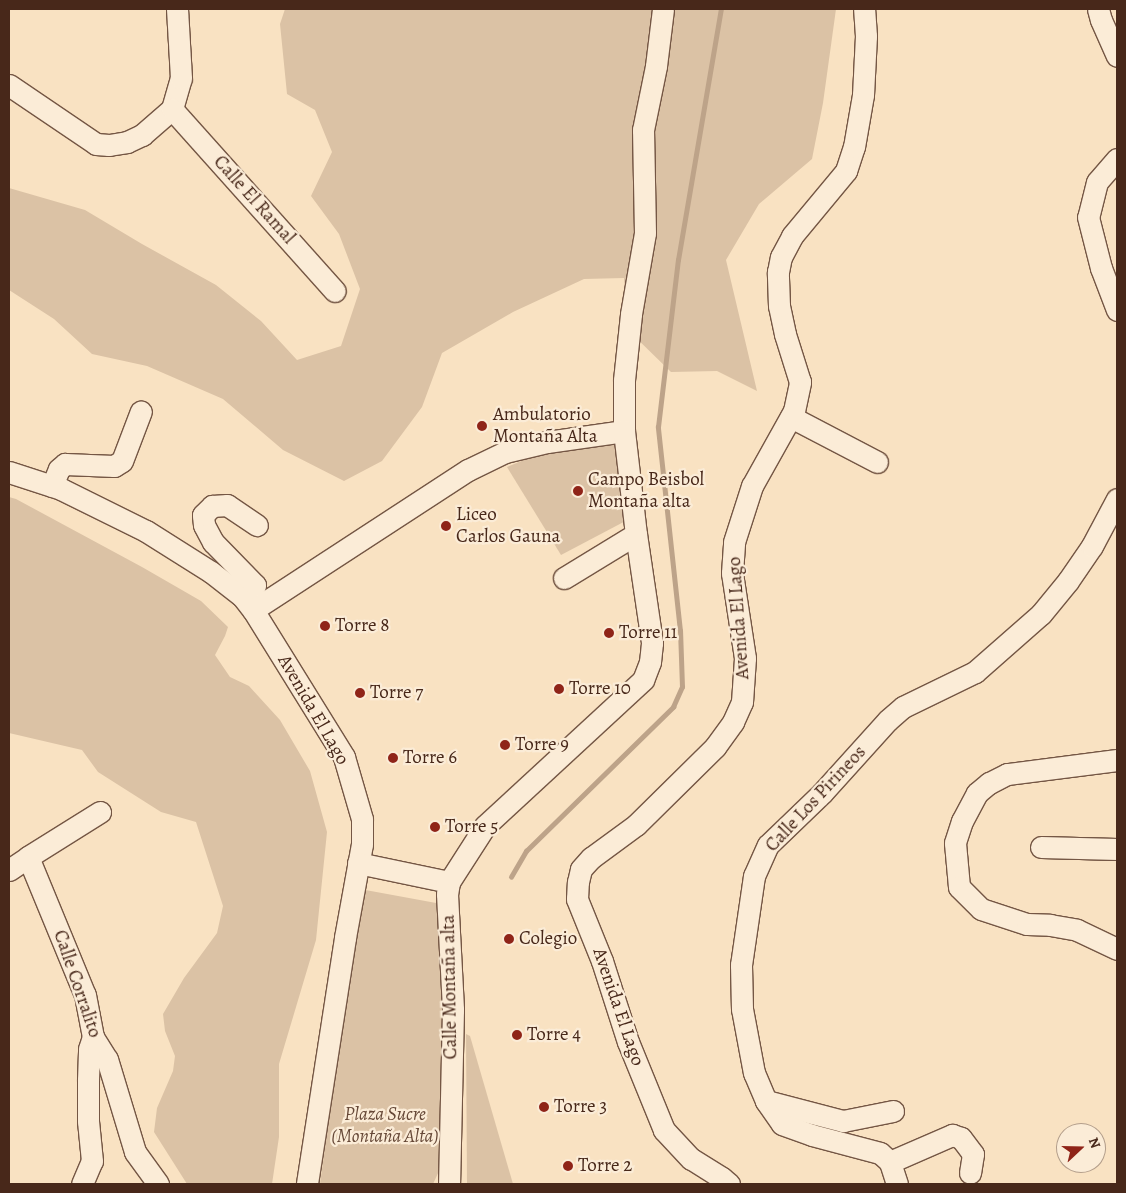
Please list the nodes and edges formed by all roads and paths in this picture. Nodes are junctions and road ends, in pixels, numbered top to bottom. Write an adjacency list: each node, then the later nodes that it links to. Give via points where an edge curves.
1 (177, 9): 7 (street, via 181,78)
2 (663, 9): 13 (street, via 643,130 645,233 631,314 624,380)
3 (864, 9): 12 (street, Avenida El Lago, via 863,95 846,171 792,236 781,256 778,272 784,334 800,382)
4 (1098, 9): 5 (street)
5 (1117, 56)
6 (9, 85): 7 (street, via 96,144 127,142 142,135)
7 (172, 109): 9 (street, Calle El Ramal)
8 (1117, 160): 10 (street, via 1097,182 1088,217 1101,268)
9 (336, 291)
10 (1117, 310)
11 (141, 411): 16 (street, via 122,461 114,466 64,464)
12 (791, 417): 14 (street); 40 (street, Avenida El Lago, via 752,486 734,542 732,573 745,658 742,702 733,722 715,747 636,825 581,869 578,882 578,898 628,1042 664,1130 691,1159)
13 (624, 431): 19 (street); 21 (street, via 505,452 476,466)
14 (877, 462)
15 (9, 472): 16 (street, Avenida El Lago)
16 (52, 486): 21 (street, Avenida El Lago, via 146,531 211,572)
17 (1117, 499): 32 (street, Calle Los Pirineos, via 1092,546 1041,614 975,672 903,707 768,845 754,876 741,965 742,1009 754,1073)
18 (257, 525): 21 (street, via 228,505 212,506 204,515 204,525 213,542 255,585)
19 (636, 534): 20 (street); 29 (street, via 652,643 650,662 643,680 485,826)
20 (564, 578)
21 (248, 603): 27 (street, Avenida El Lago, via 344,757 362,819)
22 (1117, 760): 30 (street, via 1007,774 978,793 962,821 955,843 960,887 981,909 1027,924 1077,930)
23 (100, 812): 26 (street)
24 (1041, 847): 25 (street)
25 (1117, 849)
26 (28, 858): 28 (street); 31 (street, Calle Corralito, via 85,995)
27 (358, 863): 29 (street); 38 (street, Avenida El Lago)
28 (9, 870)
29 (449, 882): 39 (street, Calle Montaña alta, via 453,1010)
30 (1117, 949)
31 (93, 1037): 36 (street, via 89,1049 88,1080 92,1161); 37 (street, Calle Corralito, via 108,1059 136,1152)
32 (766, 1101): 33 (street, via 843,1121); 34 (street, Calle Los Pirineos, via 782,1124 880,1153)
33 (893, 1111)
34 (890, 1162): 35 (street, via 952,1135 961,1138 972,1154); 41 (street)
35 (970, 1173)
36 (82, 1184)
37 (158, 1184)
38 (307, 1184)
39 (449, 1184)
40 (729, 1184)
41 (897, 1184)

